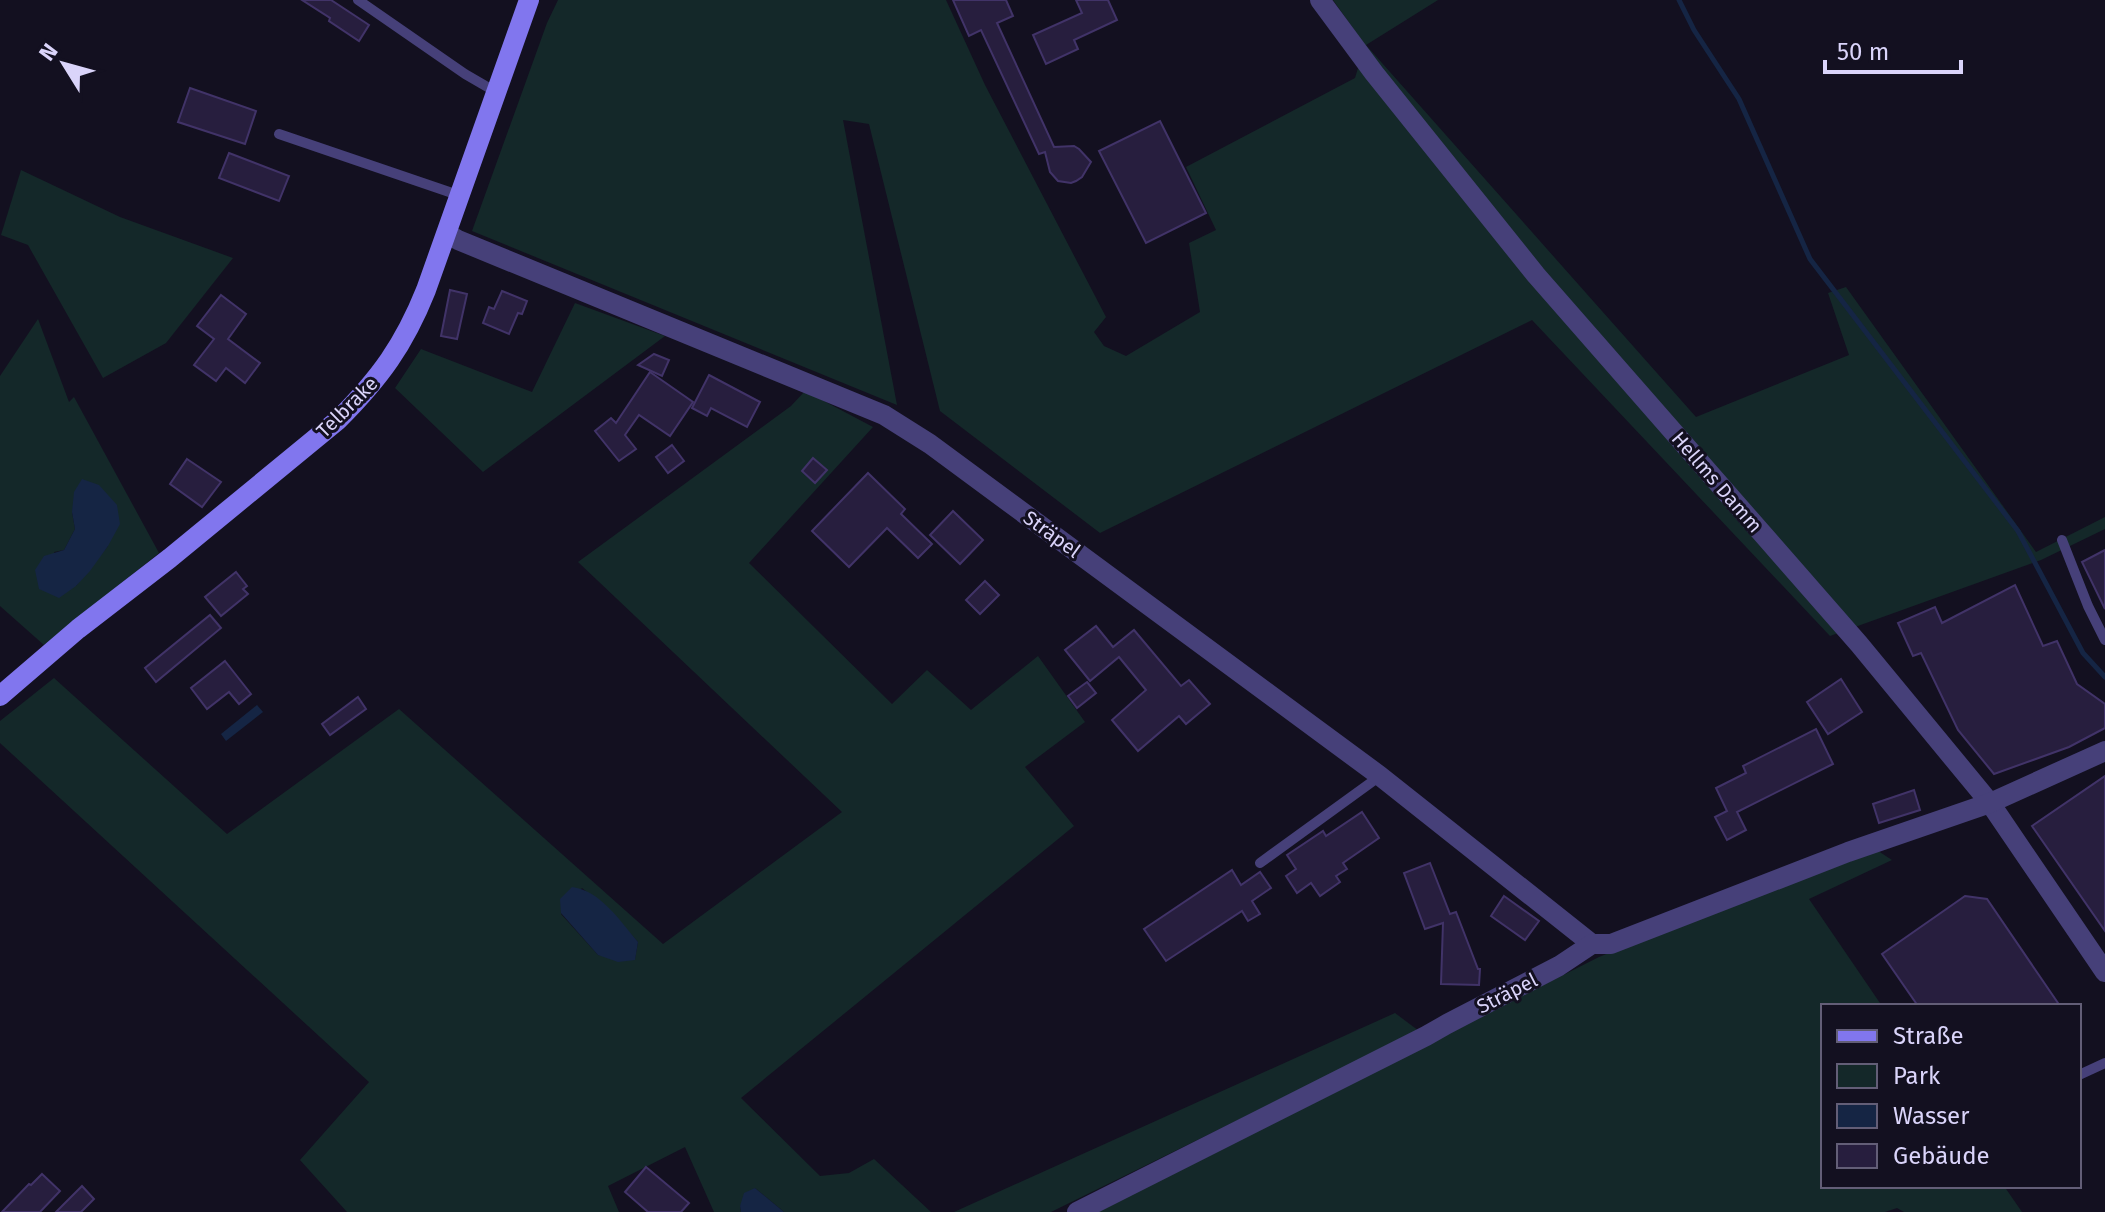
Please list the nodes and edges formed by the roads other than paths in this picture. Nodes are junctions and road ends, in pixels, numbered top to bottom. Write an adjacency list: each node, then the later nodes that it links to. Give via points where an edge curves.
1 (358, 0): 4 (lane)
2 (529, 0): 4 (street, Telbrake)
3 (1320, 0): 13 (street, Hellms Damm, via 1536,275 1859,644)
4 (496, 92): 6 (street, Telbrake)
5 (279, 134): 6 (lane)
6 (461, 196): 7 (street, Telbrake)
7 (448, 234): 10 (street, Telbrake, via 412,325 363,395); 12 (street, Sträpel, via 884,415)
8 (2062, 540): 9 (lane)
9 (2105, 640)
10 (0, 696)
11 (2105, 751): 13 (street, Sträpel)
12 (1380, 776): 14 (lane); 15 (street, Sträpel)
13 (1990, 803): 15 (street, Sträpel, via 1611,944); 16 (street, Hellms Damm)
14 (1260, 863)
15 (1592, 944): 19 (street, Sträpel, via 1426,1036)
16 (2105, 972)
17 (2105, 1063): 18 (lane)
18 (2081, 1074)
19 (1077, 1212)

